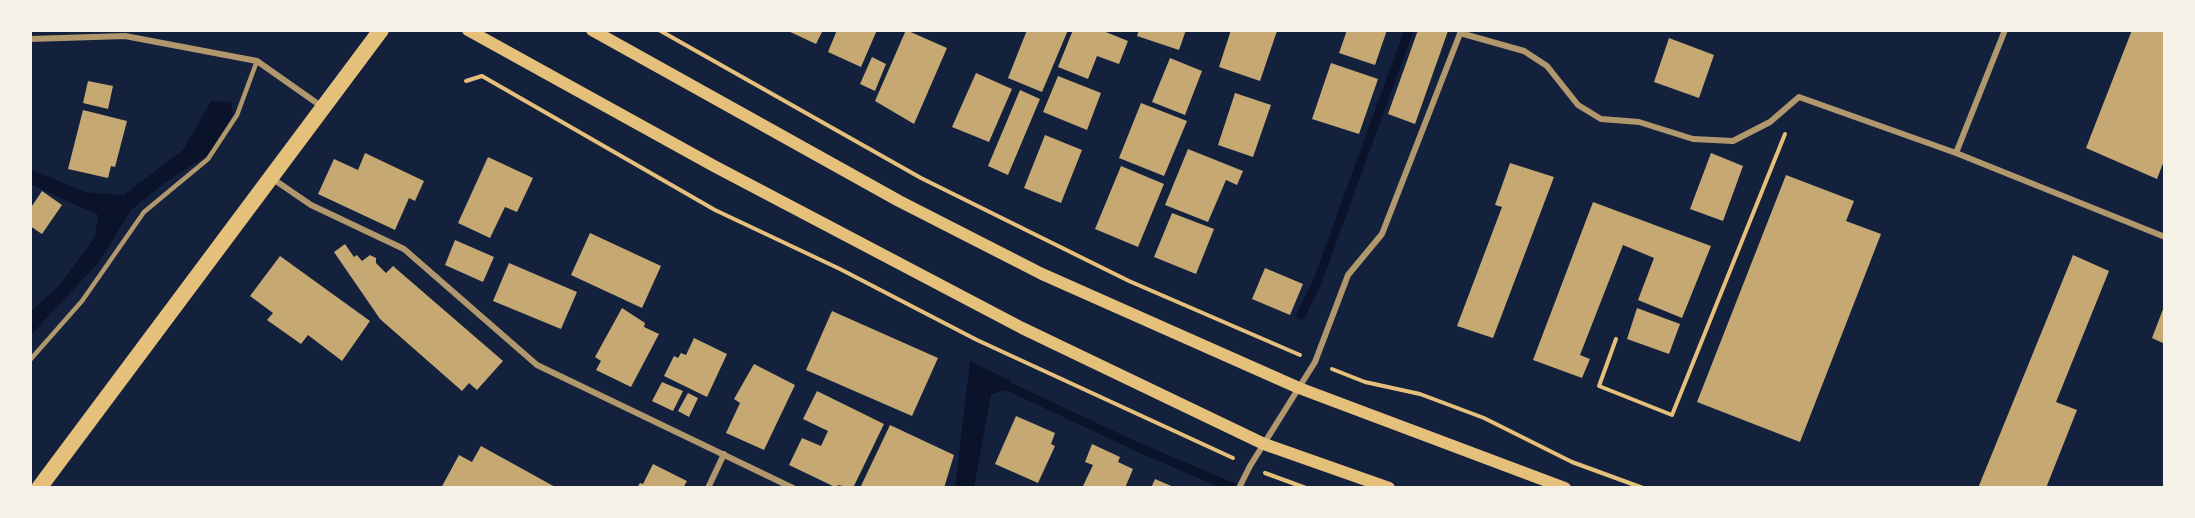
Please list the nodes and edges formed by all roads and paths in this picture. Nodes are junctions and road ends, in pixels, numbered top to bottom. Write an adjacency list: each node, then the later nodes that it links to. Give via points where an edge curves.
1 (381, 30): 11 (highway)
2 (468, 30): 19 (main road, via 714,166 1022,328)
3 (592, 30): 18 (main road, via 898,201 1022,264)
4 (659, 30): 17 (path, via 921,178 1129,281)
5 (2005, 30): 12 (street)
6 (1461, 31): 10 (street, via 1524,51 1547,66 1578,105 1601,119 1639,122 1693,139 1733,141 1770,122); 17 (street, via 1382,234 1348,274)
7 (30, 39): 8 (street, via 125,36)
8 (257, 61): 11 (street); 16 (lane, via 237,115 208,159 144,212 82,301)
9 (466, 81): 21 (path, via 482,76 714,210 977,340)
10 (1799, 97): 12 (street); 15 (path, via 1672,415 1599,387)
11 (324, 108): 13 (highway)
12 (1956, 153): 14 (street)
13 (273, 178): 20 (street, via 312,205 404,249 537,365); 23 (highway)
14 (2165, 237)
15 (1616, 339)
16 (30, 360)
17 (1315, 362): 18 (street); 29 (path, via 1365,382 1420,394 1484,418 1572,462)
18 (1299, 388): 19 (street); 28 (main road)
19 (1264, 444): 21 (street); 27 (main road)
20 (724, 454): 24 (street); 25 (street)
21 (1250, 466): 22 (street); 26 (path)
22 (1240, 486)
23 (39, 488)
24 (708, 488)
25 (793, 488)
26 (1306, 488)
27 (1389, 488)
28 (1565, 488)
29 (1643, 488)

